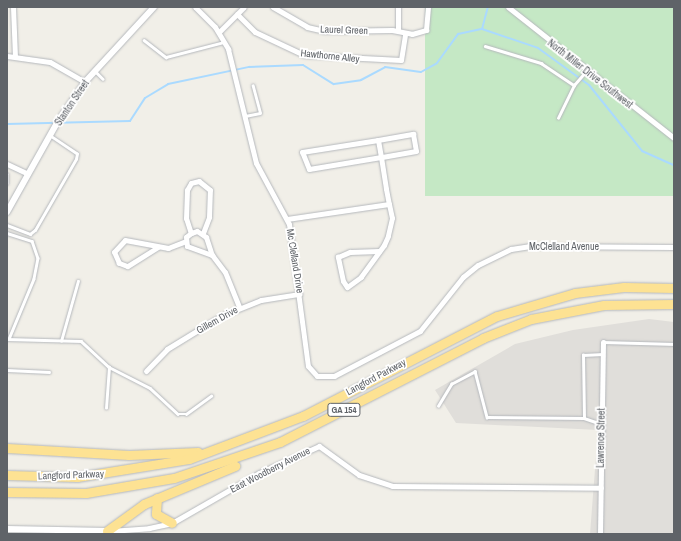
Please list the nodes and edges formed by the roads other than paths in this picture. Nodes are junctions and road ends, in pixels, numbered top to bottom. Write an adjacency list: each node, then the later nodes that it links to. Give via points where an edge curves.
1 (13, 7): 17 (street)
2 (154, 7): 18 (street, Stanton Street)
3 (195, 7): 11 (street, Mc Clelland Drive)
4 (244, 7): 9 (street)
5 (273, 7): 10 (street, Laurel Green, via 307,27 325,31)
6 (398, 7): 10 (street)
7 (428, 7): 12 (street, via 426,30)
8 (508, 7): 19 (street, North Miller Drive Southwest)
9 (236, 14): 11 (street); 12 (street, Hawthorne Alley, via 255,32 304,55 401,60)
10 (398, 30): 12 (street)
11 (219, 32): 14 (street, Mc Clelland Drive)
12 (404, 34)
13 (144, 40): 14 (lane, via 166,57)
14 (224, 41): 24 (street, Mc Clelland Drive)
15 (485, 46): 22 (lane, via 541,63)
16 (7, 56): 17 (street)
17 (15, 56): 21 (street, via 50,62)
18 (95, 71): 20 (lane); 21 (street, Stanton Street)
19 (586, 71): 22 (lane); 27 (street, North Miller Drive Southwest)
20 (103, 79)
21 (85, 82): 26 (street, Stanton Street)
22 (576, 83): 25 (lane)
23 (253, 86): 24 (lane, via 260,113)
24 (245, 116): 36 (street, Mc Clelland Drive, via 256,163)
25 (558, 118)
26 (50, 136): 32 (street, Stanton Street); 37 (lane, via 77,154 76,159 35,230 30,234)
27 (674, 138)
28 (378, 140): 29 (street); 29 (street, via 413,134 416,151); 29 (street, via 302,152 309,169)
29 (381, 157): 34 (street)
30 (7, 164): 32 (street)
31 (7, 174): 33 (lane)
32 (28, 174): 35 (street, Stanton Street)
33 (7, 183)
34 (389, 204): 36 (street); 44 (street, via 391,226)
35 (7, 212)
36 (287, 219): 48 (street, Mc Clelland Drive)
37 (7, 225)
38 (191, 232): 40 (street); 40 (street, via 186,218 187,190 191,183 199,181 210,190 210,218); 41 (street, via 187,233)
39 (7, 233): 51 (lane, via 32,241 38,258 34,279)
40 (203, 233): 45 (street)
41 (186, 241): 42 (street, via 178,246); 45 (street, via 187,246)
42 (158, 247): 42 (street, via 125,240 114,252 119,263 127,266)
43 (674, 247): 57 (street, McClelland Avenue, via 529,246 494,256 463,277 420,331)
44 (379, 251): 44 (street, via 362,277 347,286 343,281 338,257 350,252)
45 (212, 255): 50 (street, via 225,272)
46 (78, 281): 52 (lane)
47 (674, 288): 68 (highway, Langford Parkway / GA 154, via 582,292 497,316 303,416)
48 (300, 294): 50 (street, Gillem Drive); 57 (street, Mc Clelland Drive, via 312,372 329,378)
49 (674, 304): 66 (highway, Langford Parkway / GA 154, via 604,306 531,319 483,338)
50 (239, 307): 59 (street, Gillem Drive, via 167,349)
51 (8, 339): 52 (lane)
52 (61, 341): 56 (lane, via 81,342)
53 (603, 342): 54 (lane); 55 (street, Lawrence Street)
54 (674, 344)
55 (603, 354): 64 (lane, via 583,355); 65 (street, Lawrence Street, via 605,402)
56 (109, 367): 61 (lane, via 150,388 178,414 186,414); 63 (lane)
57 (353, 367)
58 (7, 370): 60 (lane)
59 (146, 371)
60 (49, 372)
61 (212, 396)
62 (438, 406): 64 (lane, via 451,384 474,371 487,417)
63 (106, 408)
64 (584, 418): 65 (lane)
65 (602, 424): 70 (street, Lawrence Street)
66 (280, 442): 71 (highway, Langford Parkway / GA 154, via 174,478 125,488 53,494); 72 (highway, via 242,463)
67 (7, 448): 68 (highway, via 129,455)
68 (215, 451): 69 (highway, Langford Parkway / GA 154, via 157,466 105,474)
69 (7, 475)
70 (600, 488): 73 (street, East Woodberry Avenue, via 392,486 359,475 319,446 258,474); 76 (street, Lawrence Street)
71 (7, 492)
72 (156, 498): 73 (highway, via 156,514); 75 (highway)
73 (172, 523): 75 (street, East Woodberry Avenue)
74 (7, 529): 75 (street, East Woodberry Avenue)
75 (107, 532)
76 (600, 534)

